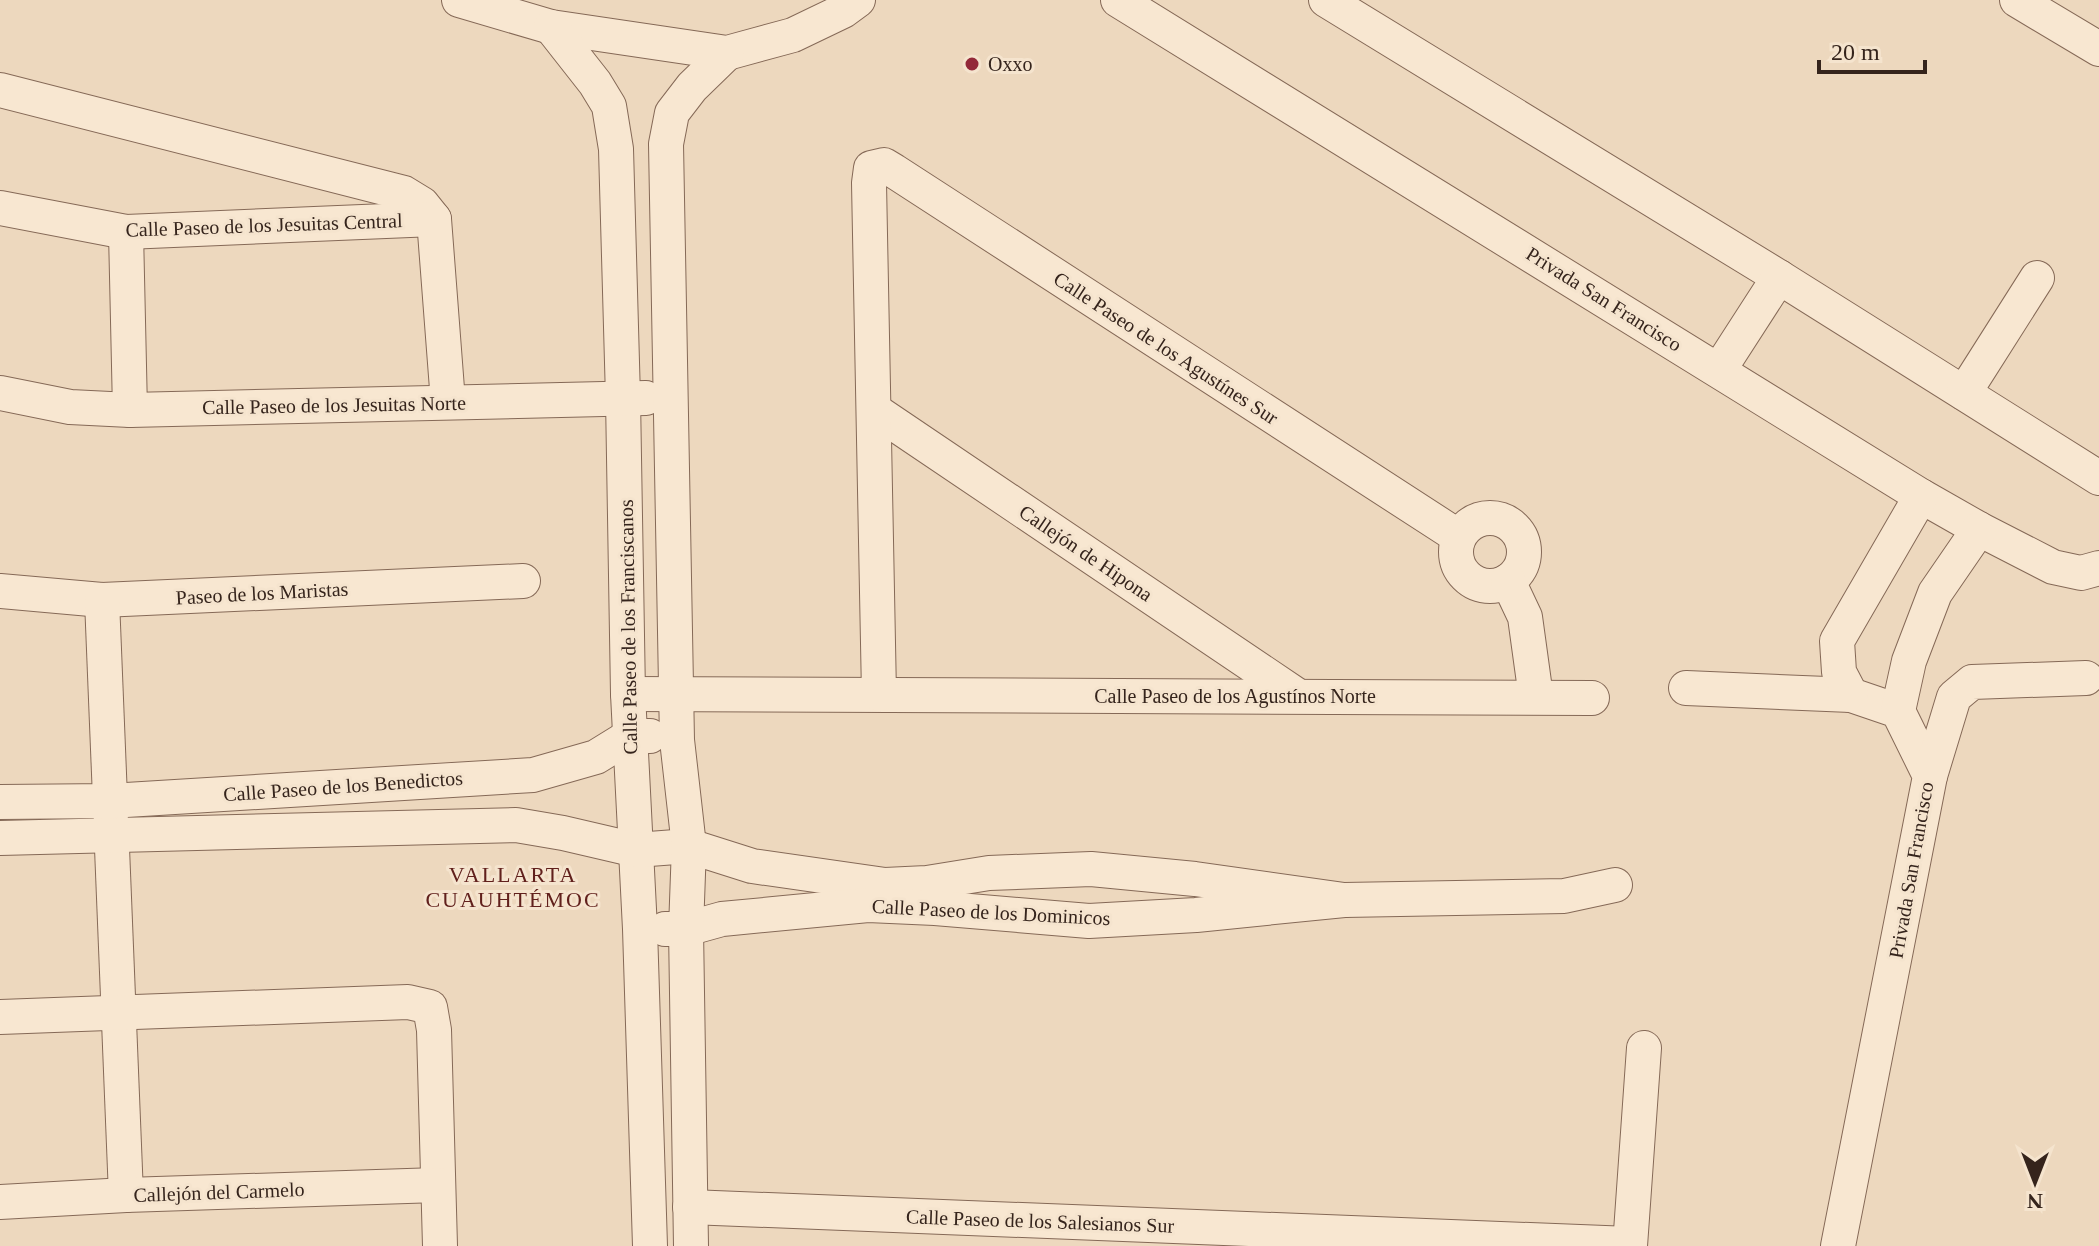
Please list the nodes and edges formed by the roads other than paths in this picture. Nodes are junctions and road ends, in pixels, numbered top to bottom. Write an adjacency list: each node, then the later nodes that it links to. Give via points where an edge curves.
1 (459, 0): 6 (street)
2 (858, 0): 8 (street, via 793,35)
3 (1118, 0): 15 (street, Privada San Francisco)
4 (1326, 0): 13 (street)
5 (2017, 0): 7 (street)
6 (551, 27): 8 (street); 18 (street, Calle Paseo de los Franciscanos, via 609,106 616,149)
7 (2099, 49)
8 (727, 53): 19 (street, via 672,113 666,144)
9 (0, 90): 11 (street, via 404,193)
10 (0, 208): 12 (street, Calle Paseo de los Jesuitas Central)
11 (434, 219): 12 (street, Calle Paseo de los Jesuitas Central); 20 (street)
12 (126, 232): 21 (street)
13 (1779, 277): 15 (street); 17 (street)
14 (2037, 278): 17 (street)
15 (1719, 370): 24 (street, Privada San Francisco)
16 (0, 393): 21 (street, Calle Paseo de los Jesuitas Norte, via 70,407)
17 (1964, 393): 23 (street)
18 (623, 398): 19 (street, Calle Paseo de los Jesuitas Norte); 20 (street, Calle Paseo de los Jesuitas Norte); 35 (street, Calle Paseo de los Franciscanos)
19 (670, 398): 34 (street)
20 (448, 402): 21 (street, Calle Paseo de los Jesuitas Norte)
21 (130, 410)
22 (874, 410): 26 (street, Calle Paseo de los Agustínes Sur, via 869,183 871,168 884,165); 36 (street); 38 (street, Callejón de Hipona)
23 (2099, 478)
24 (1921, 496): 25 (street, Privada San Francisco); 37 (street, via 1837,641 1839,672)
25 (1979, 529): 27 (street, Privada San Francisco, via 2053,567 2081,573); 41 (street, via 1935,593 1909,661)
26 (1459, 537): 29 (street, via 1455,551 1467,577 1494,586); 29 (street, via 1483,518 1513,526 1524,555)
27 (2099, 568)
28 (523, 581): 31 (street, Paseo de los Maristas)
29 (1508, 581): 39 (street, via 1525,617)
30 (0, 591): 31 (street, Paseo de los Maristas)
31 (102, 600): 45 (street)
32 (2086, 678): 44 (street, via 1972,682 1954,697)
33 (1686, 688): 37 (street)
34 (676, 693): 35 (street, Calle Paseo de los Agustínos Norte); 36 (street, Calle Paseo de los Agustínos Norte); 42 (street)
35 (628, 694): 43 (street, Calle Paseo de los Franciscanos)
36 (879, 694): 38 (street, Calle Paseo de los Agustínos Norte)
37 (1851, 695): 41 (street)
38 (1298, 696): 39 (street, Calle Paseo de los Agustínos Norte)
39 (1536, 697): 40 (street, Calle Paseo de los Agustínos Norte)
40 (1592, 698)
41 (1898, 711): 44 (street, Privada San Francisco)
42 (678, 735): 43 (street); 49 (street)
43 (630, 736): 45 (street, Calle Paseo de los Benedictos, via 596,757 533,775); 50 (street, Calle Paseo de los Franciscanos)
44 (1930, 776): 69 (street, Privada San Francisco)
45 (110, 801): 46 (street, Calle Paseo de los Benedictos); 47 (street)
46 (0, 802)
47 (111, 835): 48 (street, Calle Paseo de los Benedictos); 50 (street, Calle Paseo de los Benedictos, via 516,825); 58 (street)
48 (0, 838)
49 (689, 846): 50 (street, Calle Paseo de los Benedictos); 51 (street, Calle Paseo de los Dominicos); 57 (street)
50 (636, 850): 56 (street, Calle Paseo de los Franciscanos)
51 (752, 866): 53 (street, Calle Paseo de los Dominicos); 55 (street)
52 (1615, 885): 54 (street, Calle Paseo de los Dominicos, via 1564,896)
53 (868, 893): 54 (street, Calle Paseo de los Dominicos, via 935,908 1089,921); 54 (street, Calle Paseo de los Dominicos, via 885,885 989,873 1091,869); 55 (street, Calle Paseo de los Dominicos)
54 (1344, 900)
55 (752, 916): 57 (street, Calle Paseo de los Dominicos)
56 (640, 929): 57 (street, Calle Paseo de los Dominicos); 67 (street, Calle Paseo de los Franciscanos)
57 (686, 929): 64 (street)
58 (117, 1013): 59 (street); 61 (street, via 408,1002 430,1007); 62 (street)
59 (0, 1017)
60 (1644, 1048): 65 (street)
61 (438, 1185): 62 (street, Callejón del Carmelo); 66 (street)
62 (126, 1195): 63 (street, Callejón del Carmelo)
63 (0, 1202)
64 (690, 1207): 65 (street, Calle Paseo de los Salesianos Sur); 68 (street)
65 (1630, 1245)
66 (440, 1246)
67 (650, 1246)
68 (691, 1246)
69 (1838, 1246)

